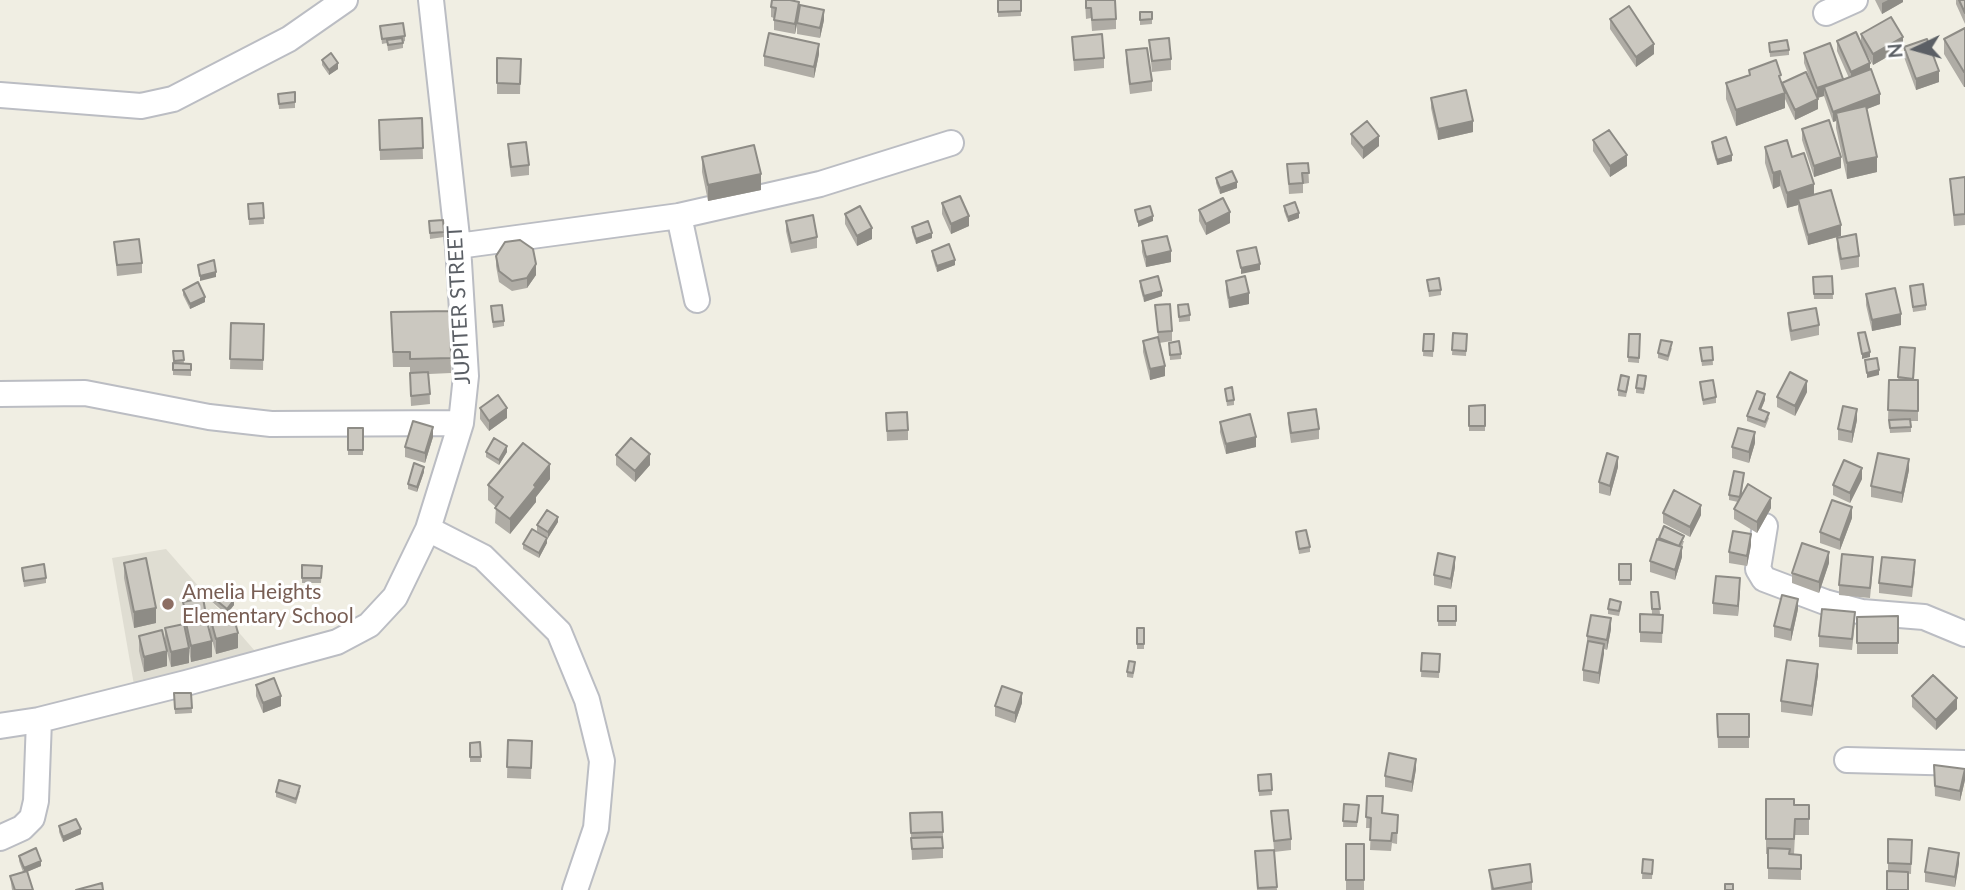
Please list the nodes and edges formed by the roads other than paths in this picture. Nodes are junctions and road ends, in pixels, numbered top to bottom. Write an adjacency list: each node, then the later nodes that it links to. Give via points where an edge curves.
1 (345, 0): 5 (street, via 289,39 173,99 141,106)
2 (431, 0): 8 (street, JUPITER STREET)
3 (1855, 0): 4 (street)
4 (1826, 13)
5 (0, 95)
6 (951, 143): 7 (street, via 820,184)
7 (679, 216): 8 (street); 9 (street)
8 (458, 246): 11 (street, JUPITER STREET, via 466,376)
9 (697, 300)
10 (0, 394): 11 (street, via 85,393 271,424)
11 (461, 423): 13 (street, JUPITER STREET)
12 (1765, 526): 14 (street, via 1758,569 1764,579 1825,602 1862,612 1924,617)
13 (428, 529): 15 (street, JUPITER STREET, via 396,597 369,625 337,642); 20 (street, via 483,557 559,632 587,699 602,761 596,828)
14 (1965, 634)
15 (39, 720): 16 (street, JUPITER STREET); 19 (street, via 32,818)
16 (0, 726)
17 (1847, 760): 18 (street)
18 (1965, 762)
19 (0, 838)
20 (575, 890)

